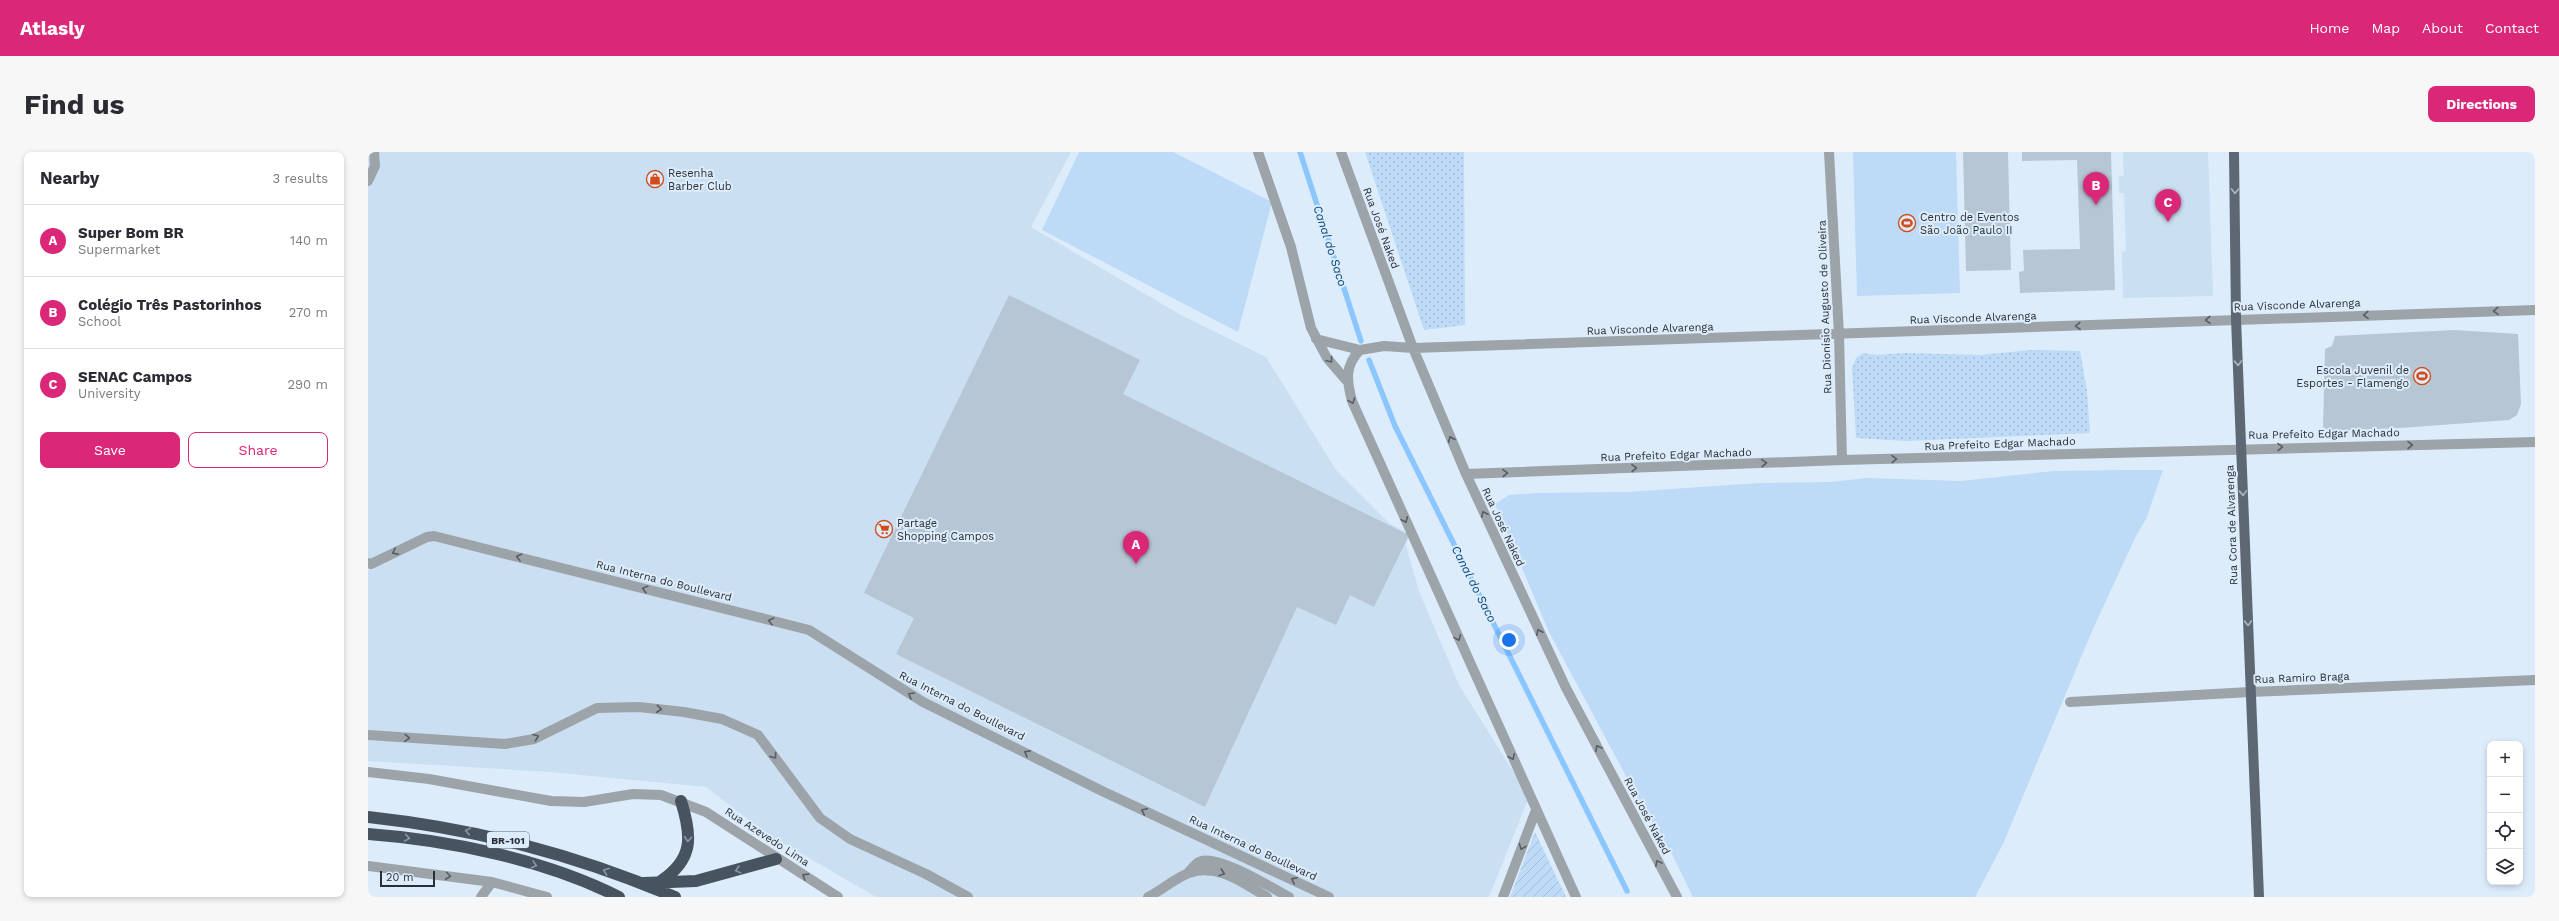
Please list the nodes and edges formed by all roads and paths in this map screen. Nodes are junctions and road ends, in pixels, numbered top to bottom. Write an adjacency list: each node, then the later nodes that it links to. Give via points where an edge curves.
1 (374, 152): 6 (street, via 375,166)
2 (1258, 152): 10 (street, via 1291,246 1310,328)
3 (1340, 152): 11 (street, Rua José Naked)
4 (1829, 152): 9 (street, Rua Dionísio Augusto de Oliveira)
5 (2234, 152): 8 (main road, Rua Cora de Alvarenga, one-way to 8)
6 (368, 181)
7 (2535, 310): 8 (street, Rua Visconde Alvarenga, one-way to 8)
8 (2236, 319): 9 (street, Rua Visconde Alvarenga, one-way to 9); 15 (main road, Rua Cora de Alvarenga, one-way to 15)
9 (1839, 335): 11 (street, Rua Visconde Alvarenga); 16 (street, Rua Dionísio Augusto de Oliveira)
10 (1316, 339): 12 (street); 13 (street, one-way to 13, via 1327,358)
11 (1413, 348): 12 (street, Rua Visconde Alvarenga, via 1384,346); 17 (street, Rua José Naked, one-way to 11)
12 (1360, 350): 13 (street, via 1350,364)
13 (1346, 380): 25 (street, one-way to 25, via 1352,401)
14 (2535, 442): 15 (street, Rua Prefeito Edgar Machado, one-way to 14)
15 (2241, 448): 16 (street, Rua Prefeito Edgar Machado, one-way to 15); 20 (main road, Rua Cora de Alvarenga, one-way to 20)
16 (1842, 460): 17 (street, Rua Prefeito Edgar Machado, one-way to 16)
17 (1466, 474): 34 (street, Rua José Naked, one-way to 17, via 1566,688)
18 (368, 563): 44 (street, Rua Interna do Boullevard, one-way to 18, via 1102,791 924,702 809,630 434,536 371,564)
19 (2535, 680): 20 (street, Rua Ramiro Braga)
20 (2250, 692): 21 (street, Rua Ramiro Braga); 47 (main road, Rua Cora de Alvarenga)
21 (2070, 702)
22 (368, 735): 40 (street, one-way to 40, via 505,744 534,739 597,708 639,707 684,712 722,720 758,735 820,818 850,839 926,874)
23 (368, 772): 24 (street, Rua Azevedo Lima, via 429,779 550,802 584,802 633,794 661,795)
24 (681, 801): 28 (street, Rua Azevedo Lima, via 724,823); 31 (highway, one-way to 31, via 688,825 689,841 684,857 674,872)
25 (1536, 810): 45 (street, one-way to 45); 46 (street)
26 (368, 817): 33 (highway, BR-101, one-way to 26, via 556,852 474,832 429,823)
27 (368, 834): 37 (highway, BR-101, one-way to 37, via 472,849 552,870)
28 (776, 858): 31 (highway, one-way to 31, via 696,881); 39 (street, Rua Azevedo Lima, one-way to 28)
29 (368, 866): 32 (street, one-way to 32)
30 (1188, 873): 41 (street); 42 (street, one-way to 42, via 1204,870 1224,873); 43 (street, via 1200,862 1210,861 1226,865)
31 (660, 881): 33 (highway)
32 (492, 882): 35 (street); 36 (street)
33 (643, 884): 38 (highway, BR-101)
34 (1673, 894)
35 (480, 897)
36 (547, 897)
37 (620, 897)
38 (675, 897)
39 (838, 897)
40 (968, 897)
41 (1148, 897)
42 (1267, 897)
43 (1289, 897)
44 (1329, 897)
45 (1503, 897)
46 (1576, 897)
47 (2259, 897)

